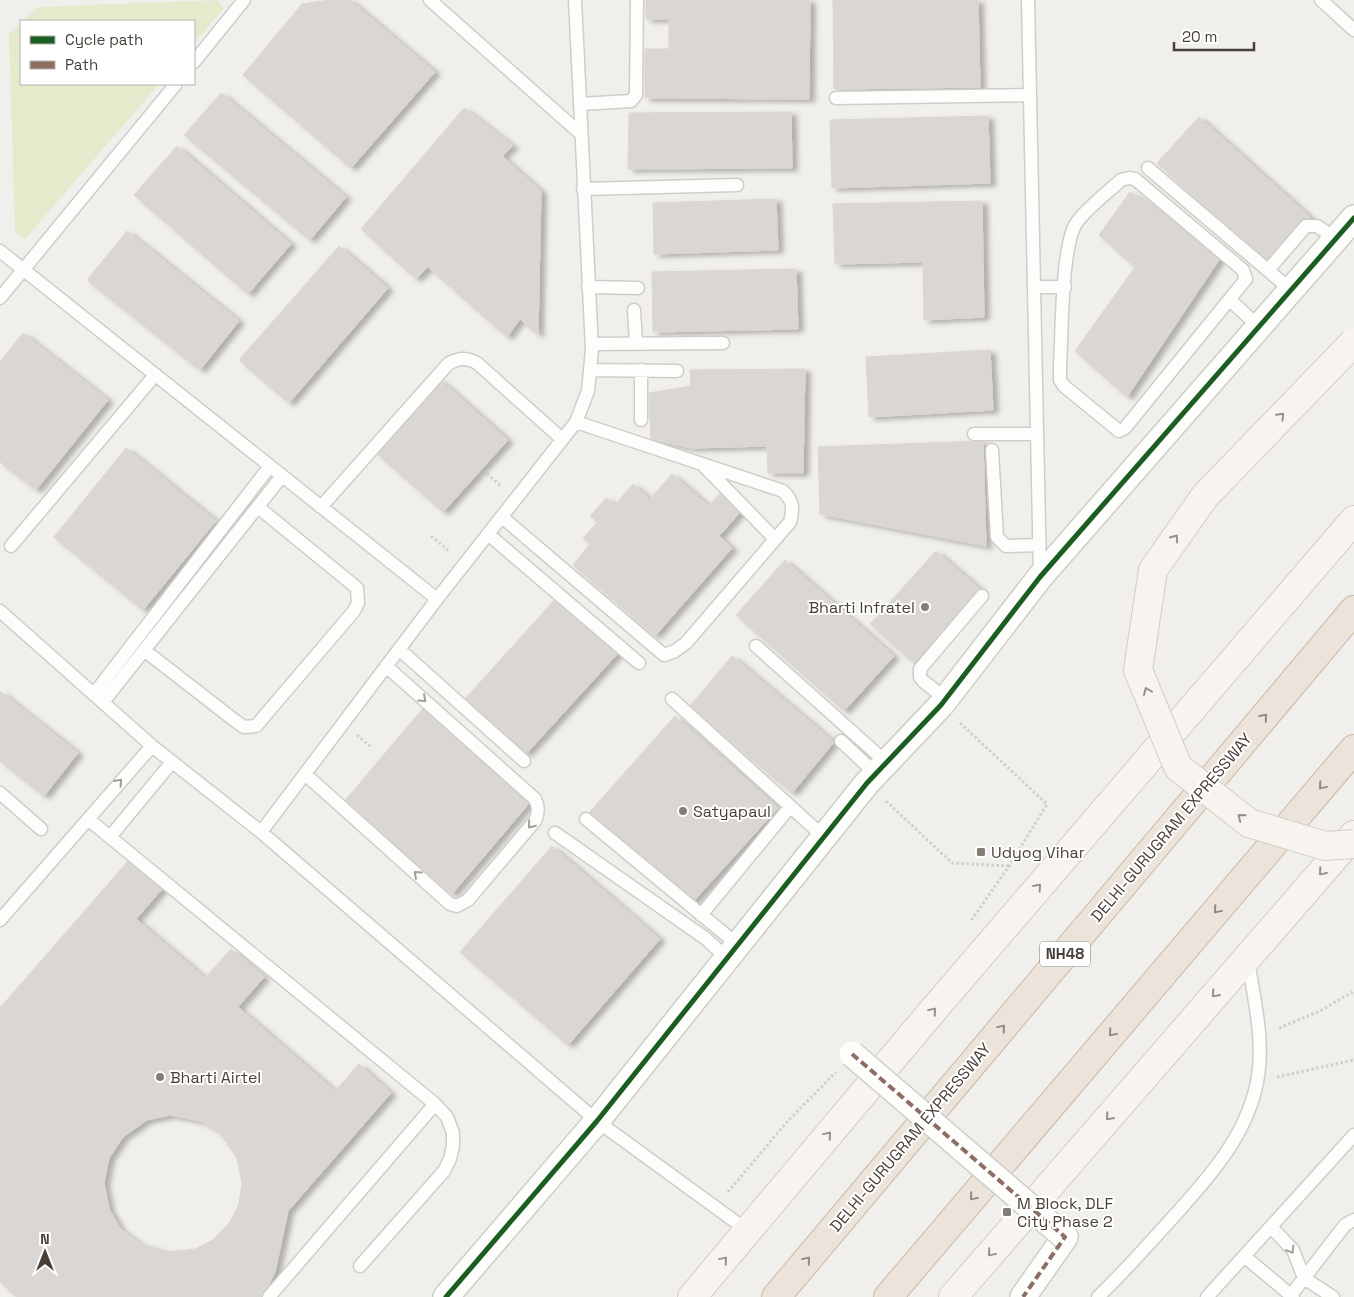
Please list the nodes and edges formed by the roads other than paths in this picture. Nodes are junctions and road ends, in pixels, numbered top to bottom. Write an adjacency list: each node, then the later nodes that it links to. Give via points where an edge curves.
1 (244, 0): 8 (lane)
2 (430, 0): 13 (lane)
3 (575, 0): 12 (lane)
4 (637, 0): 12 (lane, via 636,95 631,102)
5 (1028, 0): 10 (lane)
6 (1321, 0): 7 (lane)
7 (1354, 30)
8 (195, 61)
9 (175, 85): 20 (lane)
10 (1030, 95): 11 (lane); 22 (lane)
11 (836, 98)
12 (580, 104): 13 (lane)
13 (581, 134): 16 (lane)
14 (1148, 168): 21 (lane)
15 (737, 185): 16 (lane)
16 (583, 189): 24 (lane)
17 (1354, 218): 18 (street)
18 (1336, 239): 21 (lane, via 1317,226 1306,226); 26 (street)
19 (0, 251): 20 (lane)
20 (24, 270): 27 (lane); 38 (lane)
21 (1268, 270): 26 (lane)
22 (1034, 287): 23 (lane); 42 (lane)
23 (1065, 287): 28 (lane, via 1067,250 1077,221 1121,180 1129,178 1243,270 1246,279); 28 (lane, via 1060,380 1119,431 1125,428)
24 (588, 288): 25 (lane); 33 (lane)
25 (638, 288)
26 (1291, 290): 30 (street)
27 (0, 298)
28 (1230, 300): 30 (lane)
29 (634, 310): 34 (lane)
30 (1259, 327): 56 (street)
31 (723, 342): 34 (lane)
32 (1354, 342): 86 (main road, one-way to 32, bridge, via 1325,846 1249,823 1178,767 1138,670 1153,570 1205,496)
33 (592, 344): 34 (lane); 35 (lane)
34 (636, 344)
35 (590, 370): 36 (lane); 40 (lane, via 588,391)
36 (641, 370): 37 (lane); 39 (lane)
37 (677, 371)
38 (155, 375): 46 (lane); 55 (lane)
39 (641, 420)
40 (576, 422): 43 (lane); 45 (lane)
41 (974, 434): 42 (lane)
42 (1037, 434): 54 (lane)
43 (562, 439): 49 (lane, via 477,363 455,359); 50 (lane)
44 (992, 450): 54 (lane, via 997,537 1006,546)
45 (702, 464): 53 (lane); 53 (lane, via 783,491 791,499 794,510 790,522)
46 (270, 466): 47 (lane); 66 (lane)
47 (282, 476): 48 (lane); 49 (lane)
48 (258, 507): 63 (lane); 63 (lane, via 357,588 358,604 354,611 256,726 250,728 238,723)
49 (321, 507): 58 (lane)
50 (502, 517): 52 (lane); 53 (lane, via 664,655 675,652 686,643)
51 (1354, 520): 97 (main road, one-way to 51, via 941,1000)
52 (488, 534): 58 (lane); 64 (lane)
53 (775, 539)
54 (1039, 545): 56 (lane)
55 (11, 546)
56 (1040, 578): 68 (street)
57 (982, 596): 68 (lane, via 920,669 923,681)
58 (437, 600): 62 (lane)
59 (0, 610): 66 (lane)
60 (1354, 610): 105 (highway, DELHI-GURUGRAM EXPRESSWAY / NH48, one-way to 60)
61 (756, 646): 74 (lane)
62 (399, 649): 65 (lane); 72 (lane)
63 (144, 650): 66 (lane)
64 (640, 663)
65 (386, 666): 75 (lane); 75 (lane, one-way to 75, via 535,799 539,814 535,821 468,900 457,906 450,904)
66 (98, 698): 70 (lane)
67 (672, 699): 77 (lane)
68 (944, 702): 74 (street)
69 (841, 740): 74 (lane)
70 (152, 746): 73 (lane); 78 (lane, one-way to 70)
71 (1354, 749): 106 (highway, one-way to 106)
72 (524, 761)
73 (172, 762): 81 (lane); 84 (lane)
74 (877, 773): 85 (street)
75 (305, 774): 81 (lane)
76 (0, 793): 80 (lane)
77 (790, 807): 85 (lane); 87 (lane)
78 (88, 819): 84 (lane); 88 (lane)
79 (586, 819): 87 (lane)
80 (41, 829)
81 (261, 832): 93 (lane)
82 (555, 833): 89 (lane, via 705,938)
83 (1354, 835): 90 (main road, one-way to 90)
84 (110, 837): 92 (lane)
85 (824, 838): 89 (street)
86 (1354, 844)
87 (701, 915): 89 (lane)
88 (0, 920)
89 (732, 952): 93 (street)
90 (1247, 958): 107 (main road, one-way to 107); 109 (lane, via 1260,1037 1257,1082 1240,1133 1206,1180 1121,1276)
91 (852, 1054): 108 (street, bridge, via 1065,1237)
92 (435, 1104): 99 (lane, via 447,1117 453,1133 450,1159 444,1171); 102 (lane)
93 (597, 1121): 97 (lane); 103 (street)
94 (1354, 1135): 96 (lane)
95 (1354, 1220): 100 (lane, via 1345,1225)
96 (1271, 1227): 98 (lane); 100 (lane, one-way to 100, via 1293,1250)
97 (748, 1232): 104 (main road, one-way to 97)
98 (1244, 1256): 101 (lane); 110 (lane)
99 (360, 1266)
100 (1304, 1278): 101 (lane); 111 (lane)
101 (1292, 1296)
102 (270, 1297)
103 (446, 1297)
104 (692, 1297)
105 (776, 1297)
106 (888, 1297)
107 (953, 1297)
108 (1023, 1297)
109 (1098, 1297)
110 (1207, 1297)
111 (1333, 1297)

